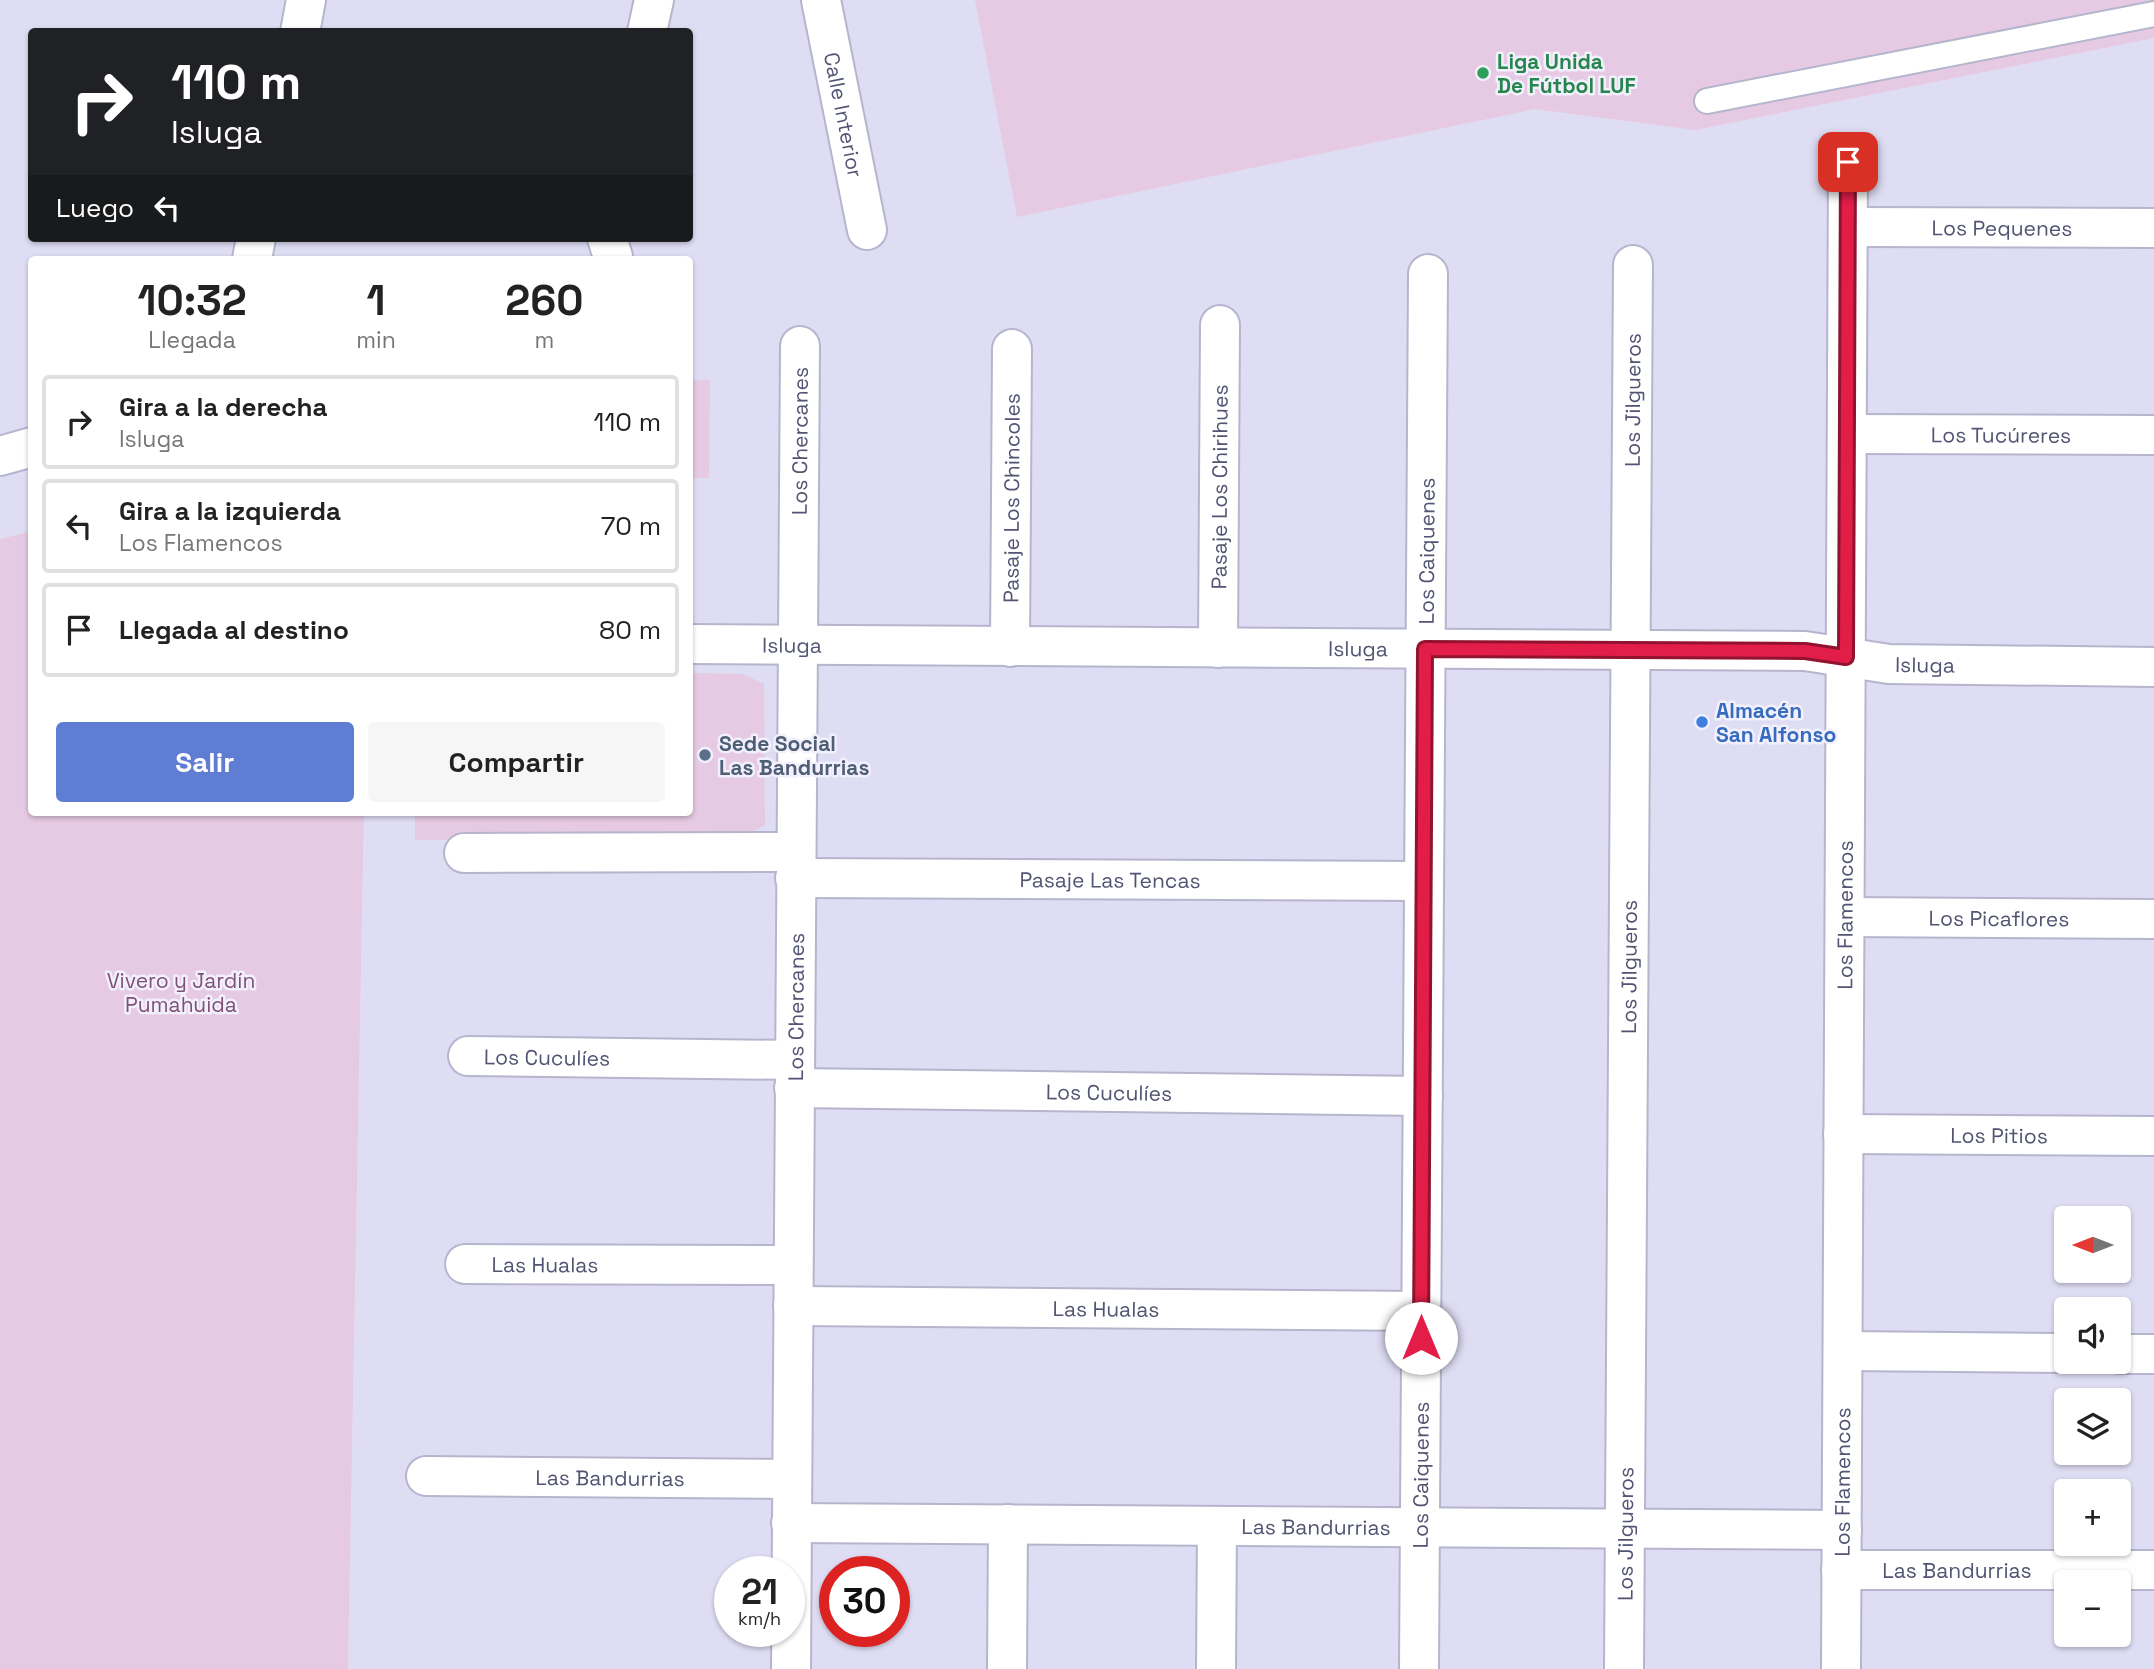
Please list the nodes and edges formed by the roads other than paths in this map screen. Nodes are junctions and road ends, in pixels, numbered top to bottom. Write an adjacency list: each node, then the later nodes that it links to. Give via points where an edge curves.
1 (306, 0): 5 (street)
2 (654, 0): 6 (street)
3 (821, 0): 11 (street, Calle Interior)
4 (2154, 14): 7 (lane)
5 (301, 28)
6 (648, 28)
7 (1707, 101)
8 (1848, 162): 9 (street, Los Flamencos)
9 (1848, 227): 10 (street, Los Pequenes); 17 (street, Los Flamencos)
10 (2154, 228)
11 (867, 230)
12 (1633, 265): 26 (street, Los Jilgueros)
13 (1427, 274): 25 (street, Los Caiquenes)
14 (1220, 325): 24 (street, Pasaje Los Chirihues)
15 (800, 346): 22 (street, Los Chercanes)
16 (1012, 349): 23 (street, Pasaje Los Chincoles)
17 (1847, 434): 18 (street, Los Tucúreres); 27 (street, Los Flamencos)
18 (2154, 435)
19 (28, 448): 20 (street)
20 (0, 456)
21 (693, 644): 22 (street, Isluga)
22 (797, 645): 23 (street, Isluga); 30 (street, Los Chercanes)
23 (1010, 647): 24 (street, Isluga)
24 (1217, 648): 25 (street, Isluga)
25 (1425, 649): 26 (street, Isluga); 31 (street, Los Caiquenes)
26 (1630, 650): 27 (street, Isluga, via 1805,651); 53 (street, Los Jilgueros)
27 (1846, 657): 28 (street, Isluga, via 1889,664); 32 (street, Los Flamencos)
28 (2154, 667)
29 (464, 853): 30 (street, Pasaje Las Tencas)
30 (795, 865): 31 (street, Pasaje Las Tencas); 35 (street, Los Chercanes)
31 (1424, 881): 36 (street, Los Caiquenes)
32 (1845, 917): 33 (street, Los Picaflores); 37 (street, Los Flamencos)
33 (2154, 919)
34 (468, 1056): 35 (street, Los Cuculíes)
35 (794, 1074): 36 (street, Los Cuculíes); 40 (street, Los Chercanes)
36 (1423, 1096): 42 (street, Los Caiquenes)
37 (1843, 1134): 38 (street, Los Pitios); 43 (street, Los Flamencos)
38 (2154, 1136)
39 (465, 1264): 40 (street, Las Hualas)
40 (793, 1265): 41 (street, Los Chercanes)
41 (793, 1306): 42 (street, Las Hualas); 48 (street, Los Chercanes)
42 (1421, 1311): 52 (street, Los Caiquenes)
43 (1843, 1351): 44 (street); 54 (street, Los Flamencos)
44 (2054, 1353)
45 (2131, 1354): 46 (street)
46 (2154, 1354)
47 (426, 1476): 48 (street, Las Bandurrias)
48 (792, 1479): 49 (street, Los Chercanes)
49 (791, 1523): 50 (street, Las Bandurrias); 57 (street, Los Chercanes)
50 (1008, 1524): 51 (street, Las Bandurrias); 58 (street)
51 (1217, 1526): 52 (street, Las Bandurrias); 59 (street)
52 (1420, 1527): 53 (street, Las Bandurrias); 60 (street, Los Caiquenes)
53 (1625, 1528): 54 (street, Las Bandurrias); 61 (street, Los Jilgueros)
54 (1842, 1530): 55 (street, Los Flamencos)
55 (1841, 1570): 56 (street, Las Bandurrias); 62 (street, Los Flamencos)
56 (2154, 1570)
57 (790, 1669)
58 (1007, 1669)
59 (1216, 1669)
60 (1419, 1669)
61 (1624, 1669)
62 (1841, 1669)

